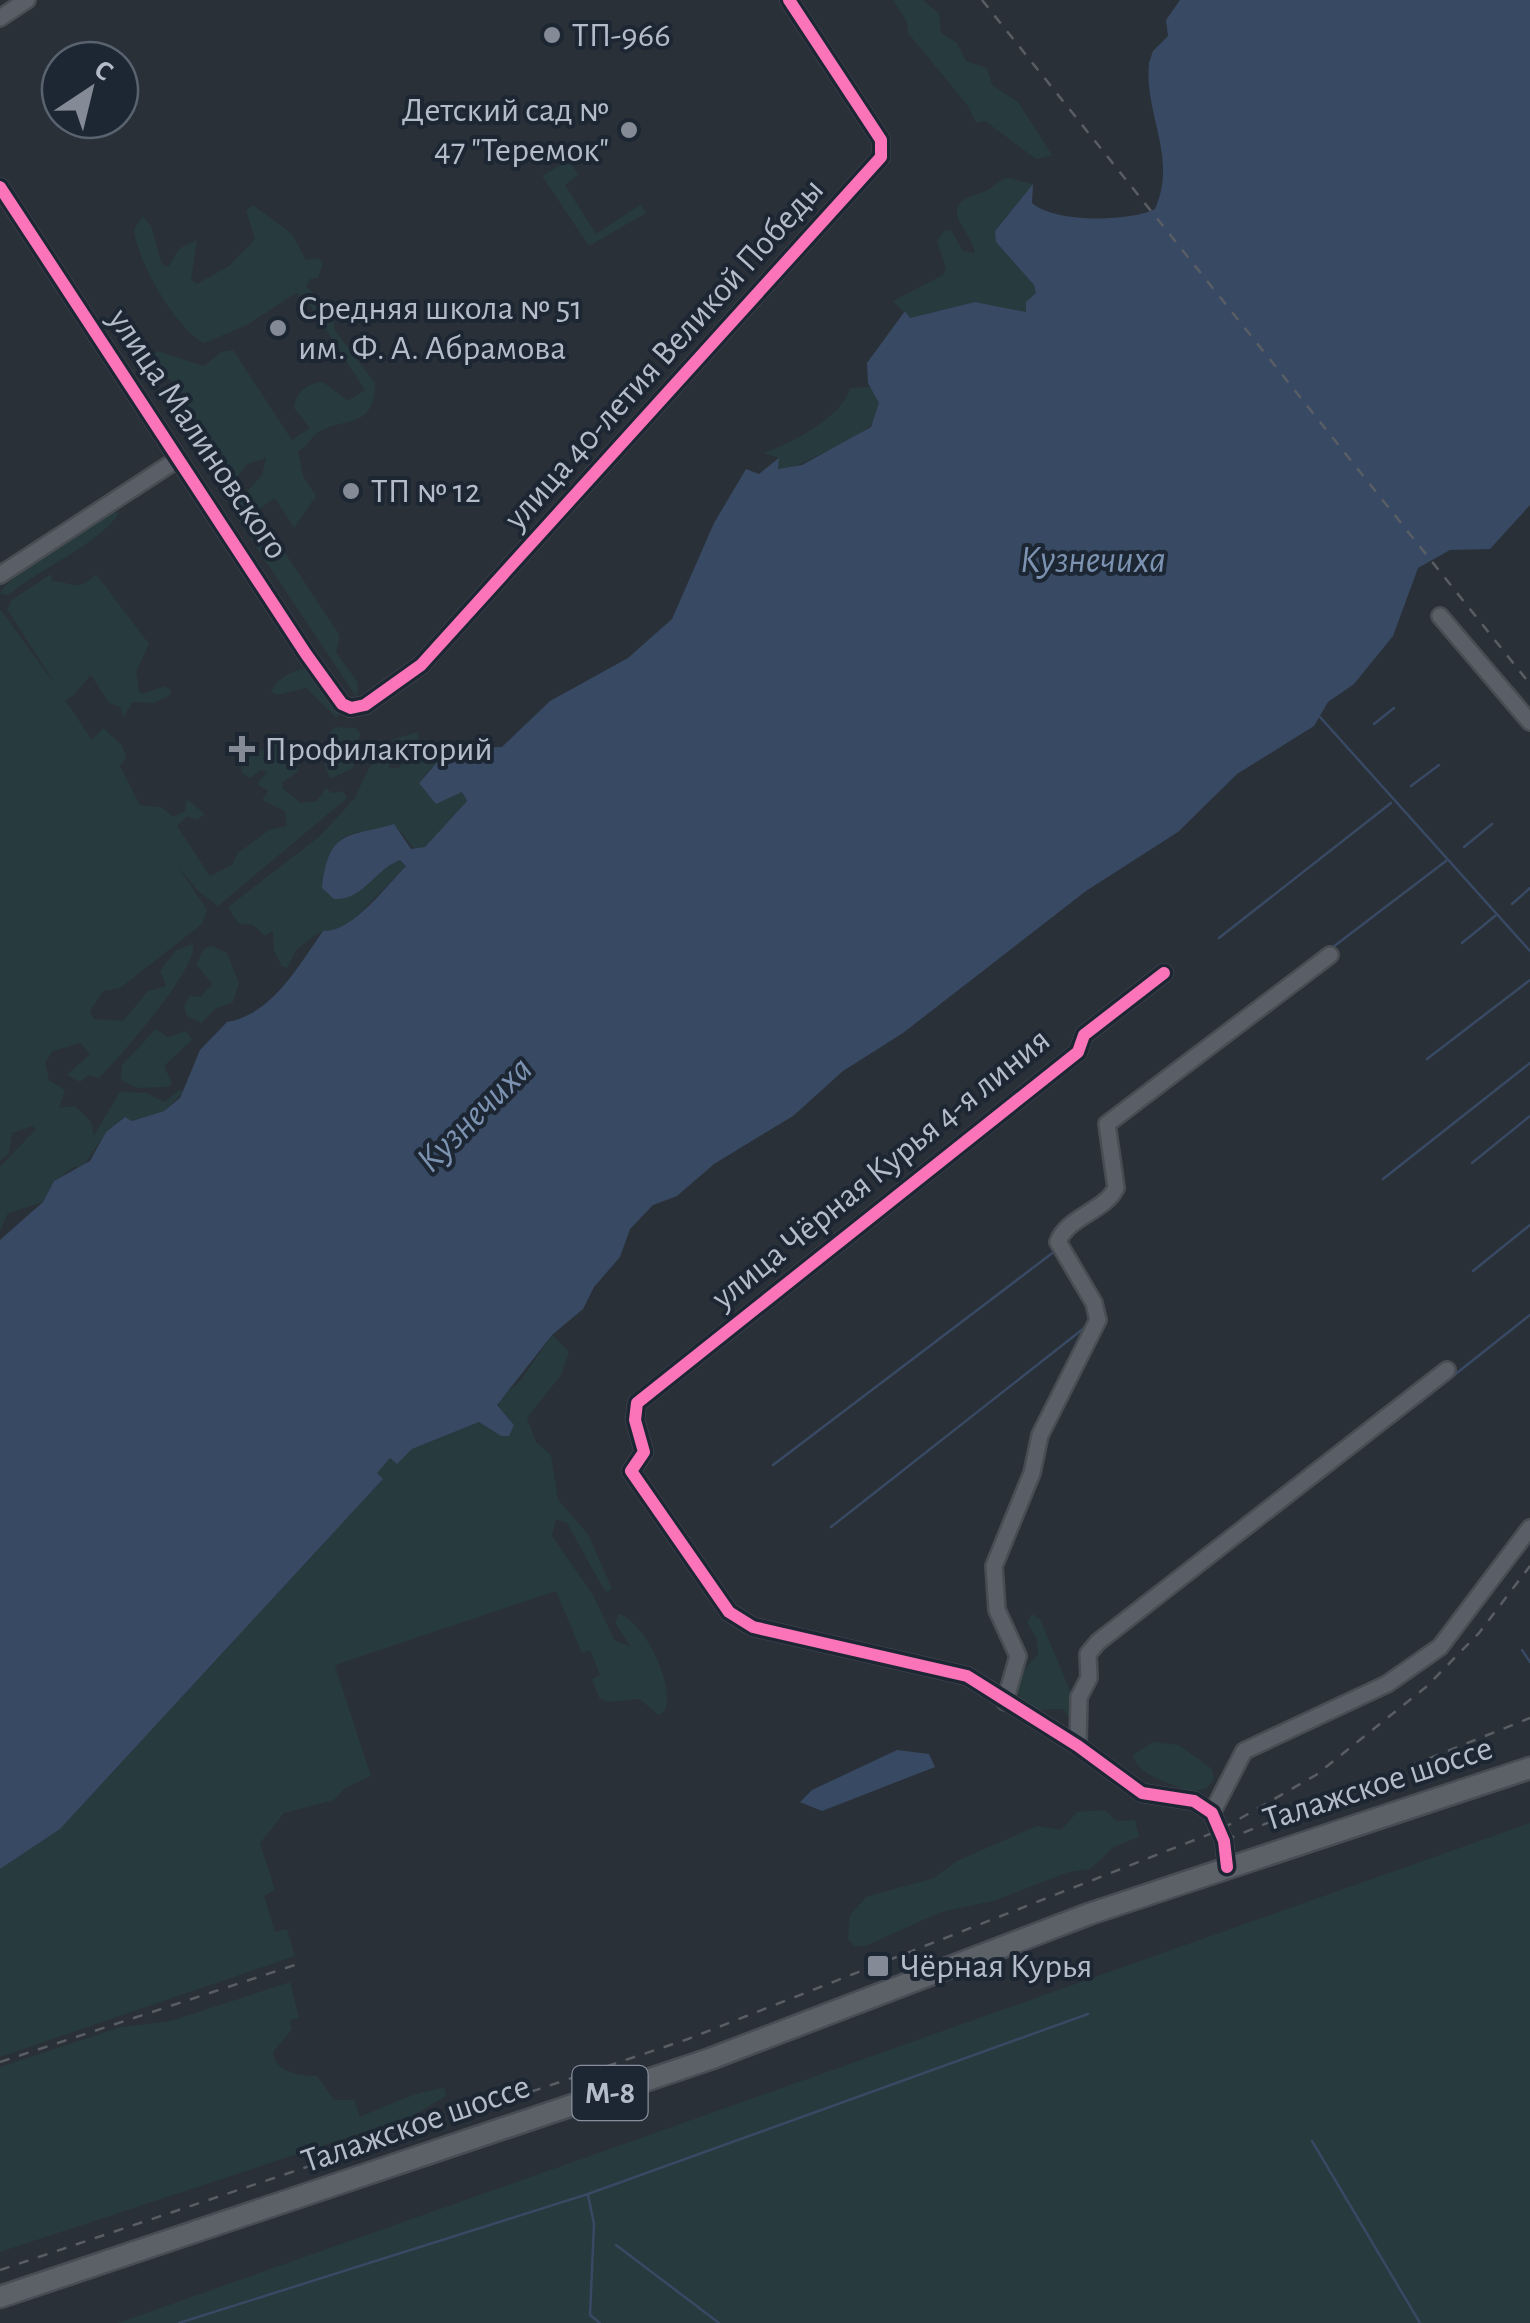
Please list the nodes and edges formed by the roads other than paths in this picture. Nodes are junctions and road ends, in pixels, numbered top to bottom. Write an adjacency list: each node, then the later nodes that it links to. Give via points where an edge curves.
1 (28, 0): 3 (street)
2 (789, 0): 8 (street, улица 40-летия Великой Победы, via 881,140 881,157 421,664)
3 (0, 18)
4 (0, 187): 5 (street, улица Малиновского)
5 (178, 459): 6 (street); 8 (street, улица Малиновского, via 306,654)
6 (0, 575)
7 (1440, 616): 9 (street)
8 (351, 708)
9 (1530, 722)
10 (1330, 955): 14 (street, via 1107,1124 1116,1188 1058,1242 1094,1303 1096,1329 1040,1435 994,1566 998,1610 1018,1656)
11 (1164, 973): 14 (street, улица Чёрная Курья 4-я линия, via 1084,1036 1078,1052 635,1411 644,1452 631,1471 730,1612 752,1628 967,1676)
12 (1447, 1370): 15 (street, via 1098,1642 1088,1654 1089,1678 1079,1697)
13 (1530, 1528): 17 (street, via 1440,1647 1387,1684 1244,1751)
14 (1006, 1702): 15 (street)
15 (1078, 1746): 17 (street, via 1142,1794 1194,1802)
16 (1530, 1768): 18 (main road, Талажское шоссе / М-8)
17 (1212, 1814): 18 (street)
18 (1227, 1868): 19 (main road, Талажское шоссе / М-8, via 710,2059)
19 (0, 2298)

